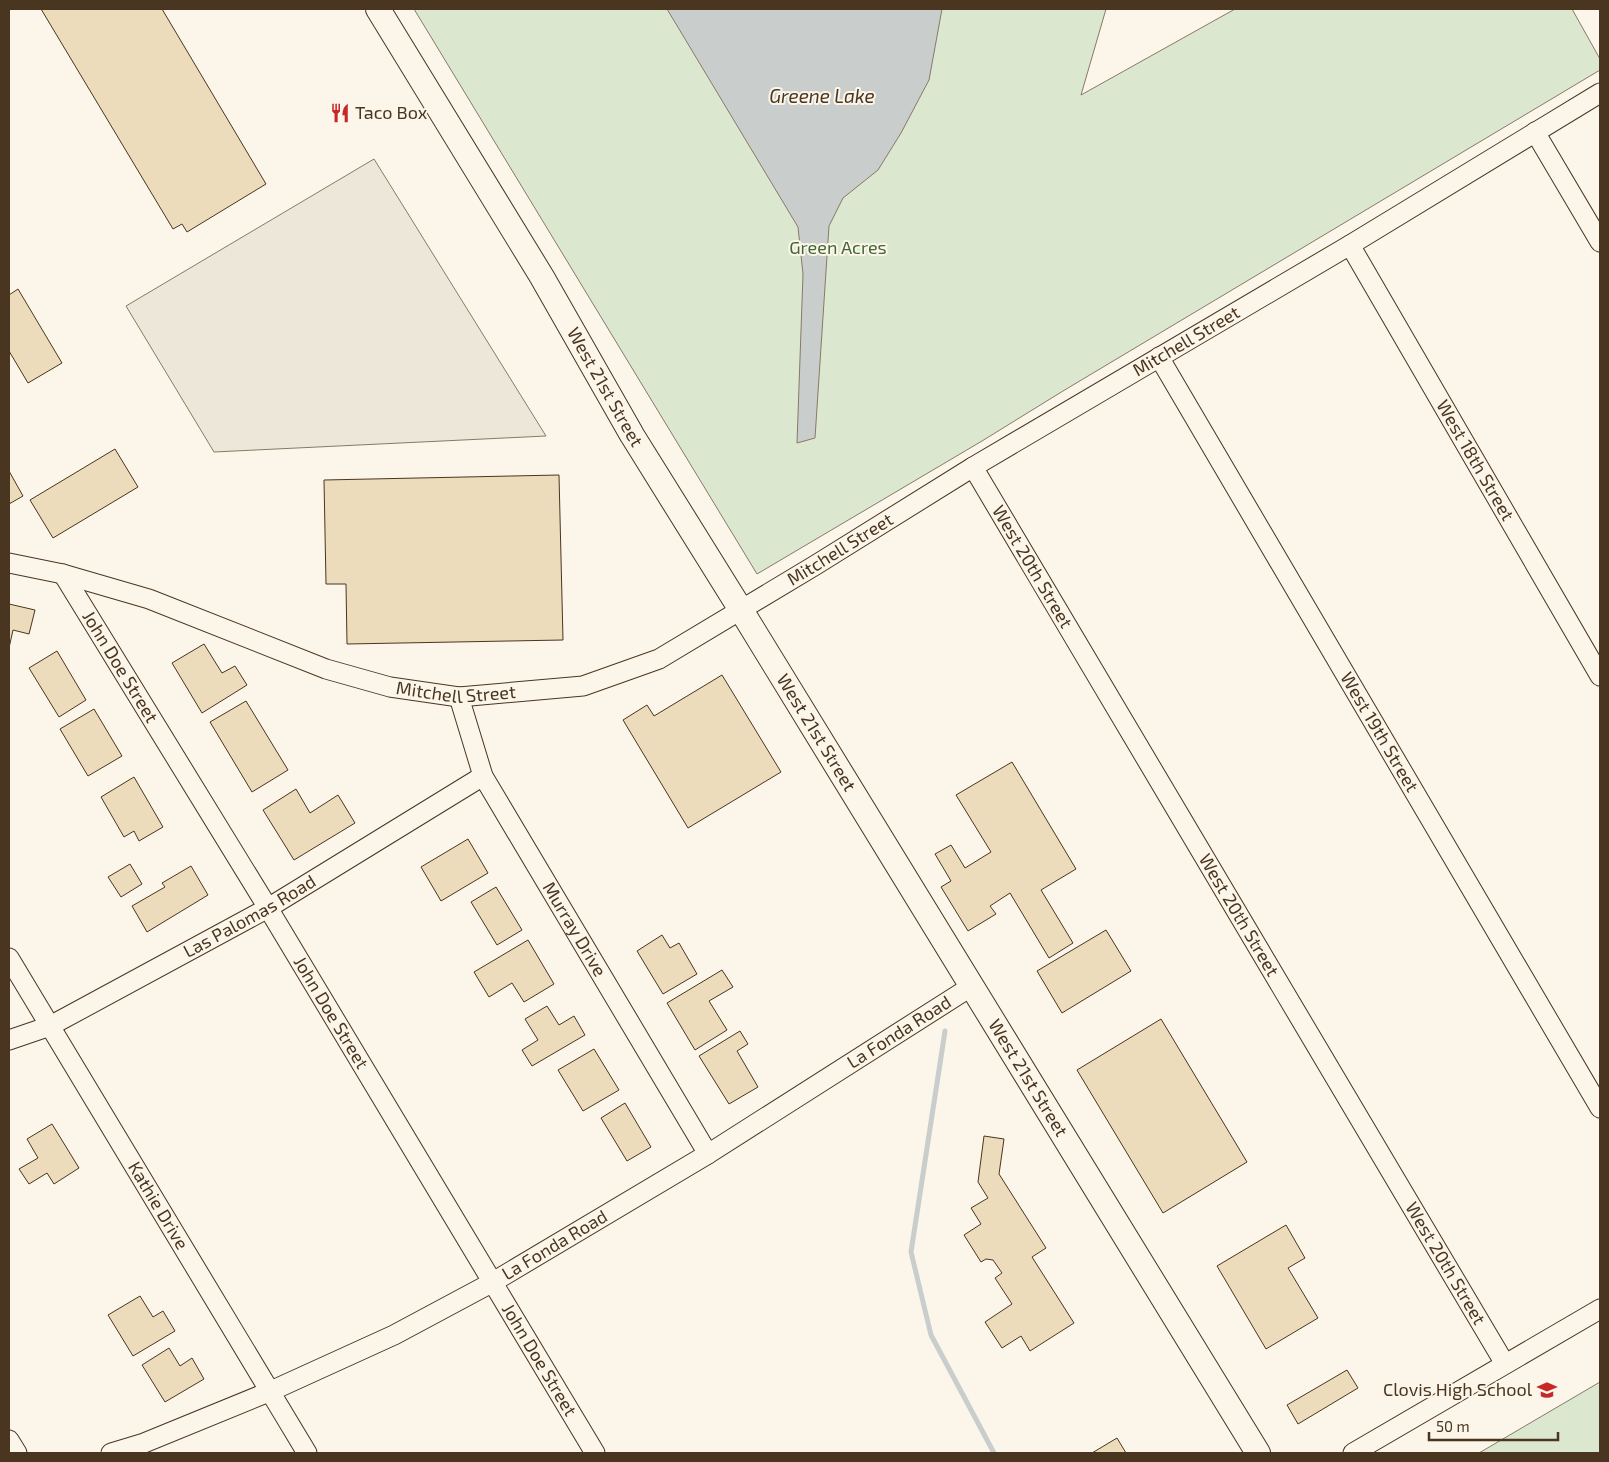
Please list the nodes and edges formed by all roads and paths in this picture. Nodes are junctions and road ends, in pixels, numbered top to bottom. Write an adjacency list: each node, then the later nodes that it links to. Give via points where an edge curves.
1 (378, 9): 10 (main road, West 21st Street, via 542,277 632,435)
2 (1600, 93): 3 (street, Mitchell Street)
3 (1535, 132): 4 (street); 5 (street, Mitchell Street)
4 (1600, 242)
5 (1350, 245): 6 (street, Mitchell Street); 11 (street, West 18th Street)
6 (1159, 357): 7 (street, Mitchell Street); 19 (street, West 19th Street)
7 (973, 467): 10 (street, Mitchell Street); 23 (street, West 20th Street)
8 (9, 562): 9 (street, Mitchell Street)
9 (63, 574): 12 (street, Mitchell Street, via 149,599 326,669 390,687); 14 (street, John Doe Street)
10 (741, 610): 12 (street, Mitchell Street, via 659,659 583,686); 16 (main road, West 21st Street)
11 (1600, 676)
12 (459, 697): 13 (street, Murray Drive)
13 (483, 776): 14 (street, Las Palomas Road); 20 (street, Murray Drive)
14 (268, 908): 17 (street, Las Palomas Road); 21 (street, John Doe Street)
15 (9, 958): 17 (street, Kathie Drive)
16 (972, 986): 20 (street, La Fonda Road); 30 (main road, West 21st Street)
17 (50, 1026): 18 (street, Las Palomas Road); 24 (street, Kathie Drive)
18 (9, 1040)
19 (1600, 1108)
20 (708, 1154): 21 (street, La Fonda Road)
21 (493, 1282): 24 (street, La Fonda Road, via 394,1335); 29 (street, John Doe Street)
22 (1600, 1309): 23 (street)
23 (1505, 1364): 31 (street)
24 (271, 1391): 27 (street, La Fonda Road, via 144,1444); 28 (street, Kathie Drive)
25 (9, 1440): 26 (street)
26 (17, 1453)
27 (110, 1453)
28 (308, 1453)
29 (595, 1453)
30 (1258, 1453)
31 (1352, 1453)

